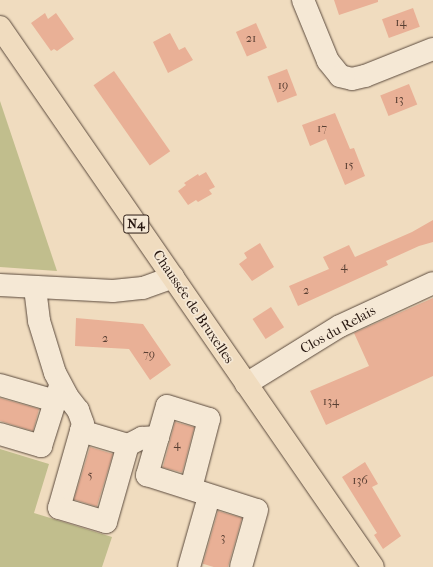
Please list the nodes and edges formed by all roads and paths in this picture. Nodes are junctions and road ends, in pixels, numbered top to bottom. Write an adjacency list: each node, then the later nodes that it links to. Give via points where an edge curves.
1 (303, 0): 3 (street, via 328,61 340,76 352,79 365,76)
2 (0, 27): 4 (main road, Chaussée de Bruxelles / N4)
3 (433, 49)
4 (174, 277): 7 (street, via 143,288); 8 (main road, Chaussée de Bruxelles / N4)
5 (433, 283): 8 (street, Clos du Relais, via 340,326)
6 (0, 285): 7 (street)
7 (36, 288): 10 (street, via 39,321)
8 (246, 384): 18 (main road, Chaussée de Bruxelles / N4)
9 (0, 385): 10 (street)
10 (58, 394): 11 (street, via 80,414 83,424); 12 (street, via 41,446)
11 (81, 431): 14 (street); 14 (street, via 59,508 92,518 106,522)
12 (0, 434)
13 (158, 437): 14 (street, via 142,438); 15 (street, via 147,475); 15 (street, via 167,406 209,418)
14 (128, 445)
15 (200, 492): 16 (street); 17 (street, via 257,510)
16 (189, 567)
17 (241, 567)
18 (373, 567)

